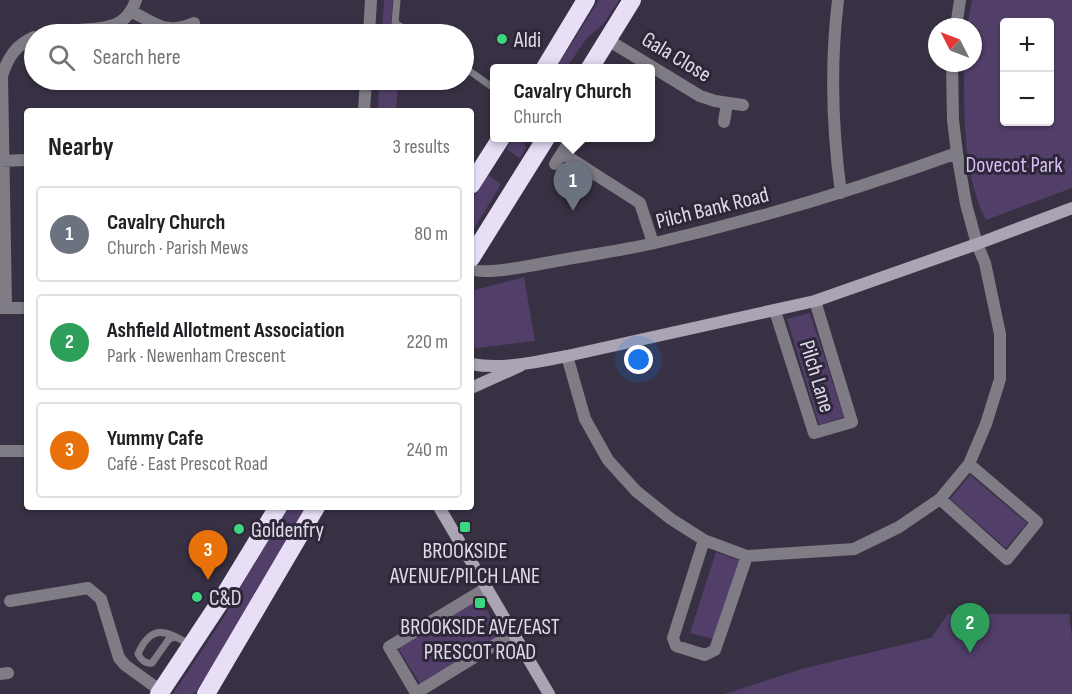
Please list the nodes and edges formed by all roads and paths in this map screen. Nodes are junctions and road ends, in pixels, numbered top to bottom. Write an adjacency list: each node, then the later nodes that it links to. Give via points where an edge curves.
1 (371, 0): 11 (street)
2 (397, 0): 12 (lane)
3 (586, 0): 16 (highway)
4 (632, 0): 13 (highway)
5 (838, 0): 37 (street, via 831,101)
6 (960, 0): 8 (street)
7 (134, 6): 9 (street); 10 (street)
8 (957, 18)
9 (116, 24)
10 (156, 24)
11 (370, 24)
12 (397, 24)
13 (608, 40): 17 (highway); 18 (street, Gala Close)
14 (24, 43): 15 (street)
15 (4, 54): 34 (street)
16 (547, 64)
17 (593, 64)
18 (647, 64)
19 (655, 69): 24 (street, Gala Close, via 700,96)
20 (952, 72): 32 (street)
21 (474, 74): 22 (lane)
22 (490, 85)
23 (365, 90): 26 (street)
24 (727, 102): 25 (street, Gala Close); 27 (street, Gala Close)
25 (743, 105)
26 (364, 108)
27 (724, 122)
28 (498, 142): 36 (highway)
29 (544, 142): 41 (highway)
30 (570, 142): 31 (street)
31 (562, 153): 35 (street); 39 (street, via 637,200)
32 (957, 153): 37 (street, Pilch Bank Road); 40 (street)
33 (24, 160): 34 (street)
34 (2, 161): 44 (street)
35 (555, 164)
36 (474, 180)
37 (841, 193): 39 (street, Pilch Bank Road)
38 (1072, 208): 40 (street)
39 (653, 243): 42 (street, Pilch Bank Road, via 540,264)
40 (977, 244): 43 (street); 53 (street, via 985,263 1000,334 1000,379 987,424)
41 (474, 253)
42 (474, 270)
43 (815, 301): 46 (street); 46 (street, Pilch Lane, via 852,422 814,433)
44 (3, 307): 45 (street)
45 (24, 308)
46 (775, 311): 47 (street)
47 (567, 356): 48 (street); 58 (street, via 585,419 608,460 636,491)
48 (526, 363): 49 (street); 50 (street)
49 (474, 365)
50 (474, 386)
51 (0, 451): 52 (street)
52 (24, 451)
53 (969, 464): 54 (street); 54 (street, via 1037,522 1007,559)
54 (940, 499): 59 (street, via 899,527 854,549)
55 (276, 510): 63 (highway, via 224,596)
56 (314, 510): 65 (highway)
57 (441, 510): 60 (street)
58 (704, 540): 59 (street); 59 (street, via 673,638 676,646 705,655 715,650)
59 (747, 556)
60 (485, 589): 62 (street); 62 (street, via 389,647 416,693)
61 (10, 601): 64 (street, via 88,588 101,599 119,658)
62 (514, 633): 66 (street)
63 (184, 641): 63 (lane, via 169,639 152,663 140,659 138,654 151,634 162,632); 64 (highway)
64 (160, 693)
65 (206, 694)
66 (549, 694)

